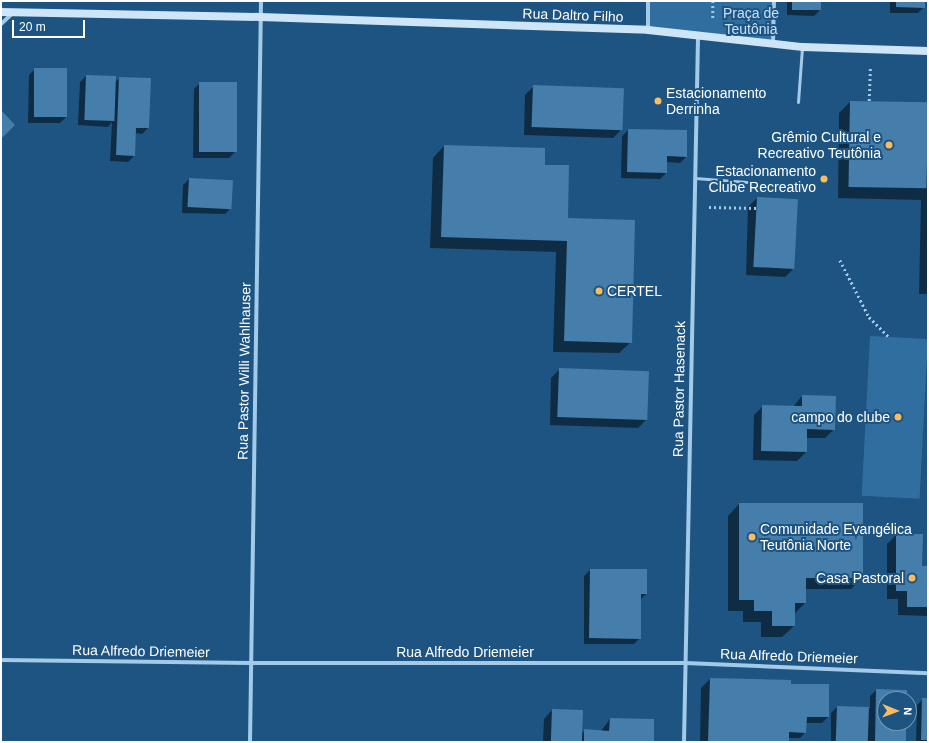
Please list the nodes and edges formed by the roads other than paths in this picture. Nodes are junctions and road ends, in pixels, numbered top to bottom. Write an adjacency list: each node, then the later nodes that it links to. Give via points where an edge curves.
1 (261, 1): 6 (street, Rua Pastor Willi Wahlhauser)
2 (648, 1): 8 (street)
3 (774, 1): 10 (street)
4 (1, 12): 5 (main road, Rua Daltro Filho)
5 (13, 12): 6 (main road, Rua Daltro Filho); 7 (street)
6 (260, 17): 8 (main road, Rua Daltro Filho); 17 (street, Rua Pastor Willi Wahlhauser)
7 (1, 24)
8 (648, 30): 9 (main road, Rua Daltro Filho)
9 (698, 36): 10 (main road, Rua Daltro Filho); 14 (street, Rua Pastor Hasenack)
10 (773, 44): 11 (main road, Rua Daltro Filho)
11 (803, 47): 12 (main road, Rua Daltro Filho); 13 (lane)
12 (928, 51)
13 (798, 102)
14 (693, 178): 15 (lane); 18 (street, Rua Pastor Hasenack)
15 (747, 182)
16 (1, 660): 17 (street, Rua Alfredo Driemeier)
17 (251, 663): 18 (street, Rua Alfredo Driemeier); 20 (street, Rua Pastor Willi Wahlhauser)
18 (685, 663): 19 (street, Rua Alfredo Driemeier); 21 (street, Rua Pastor Hasenack)
19 (928, 673)
20 (250, 742)
21 (684, 742)

